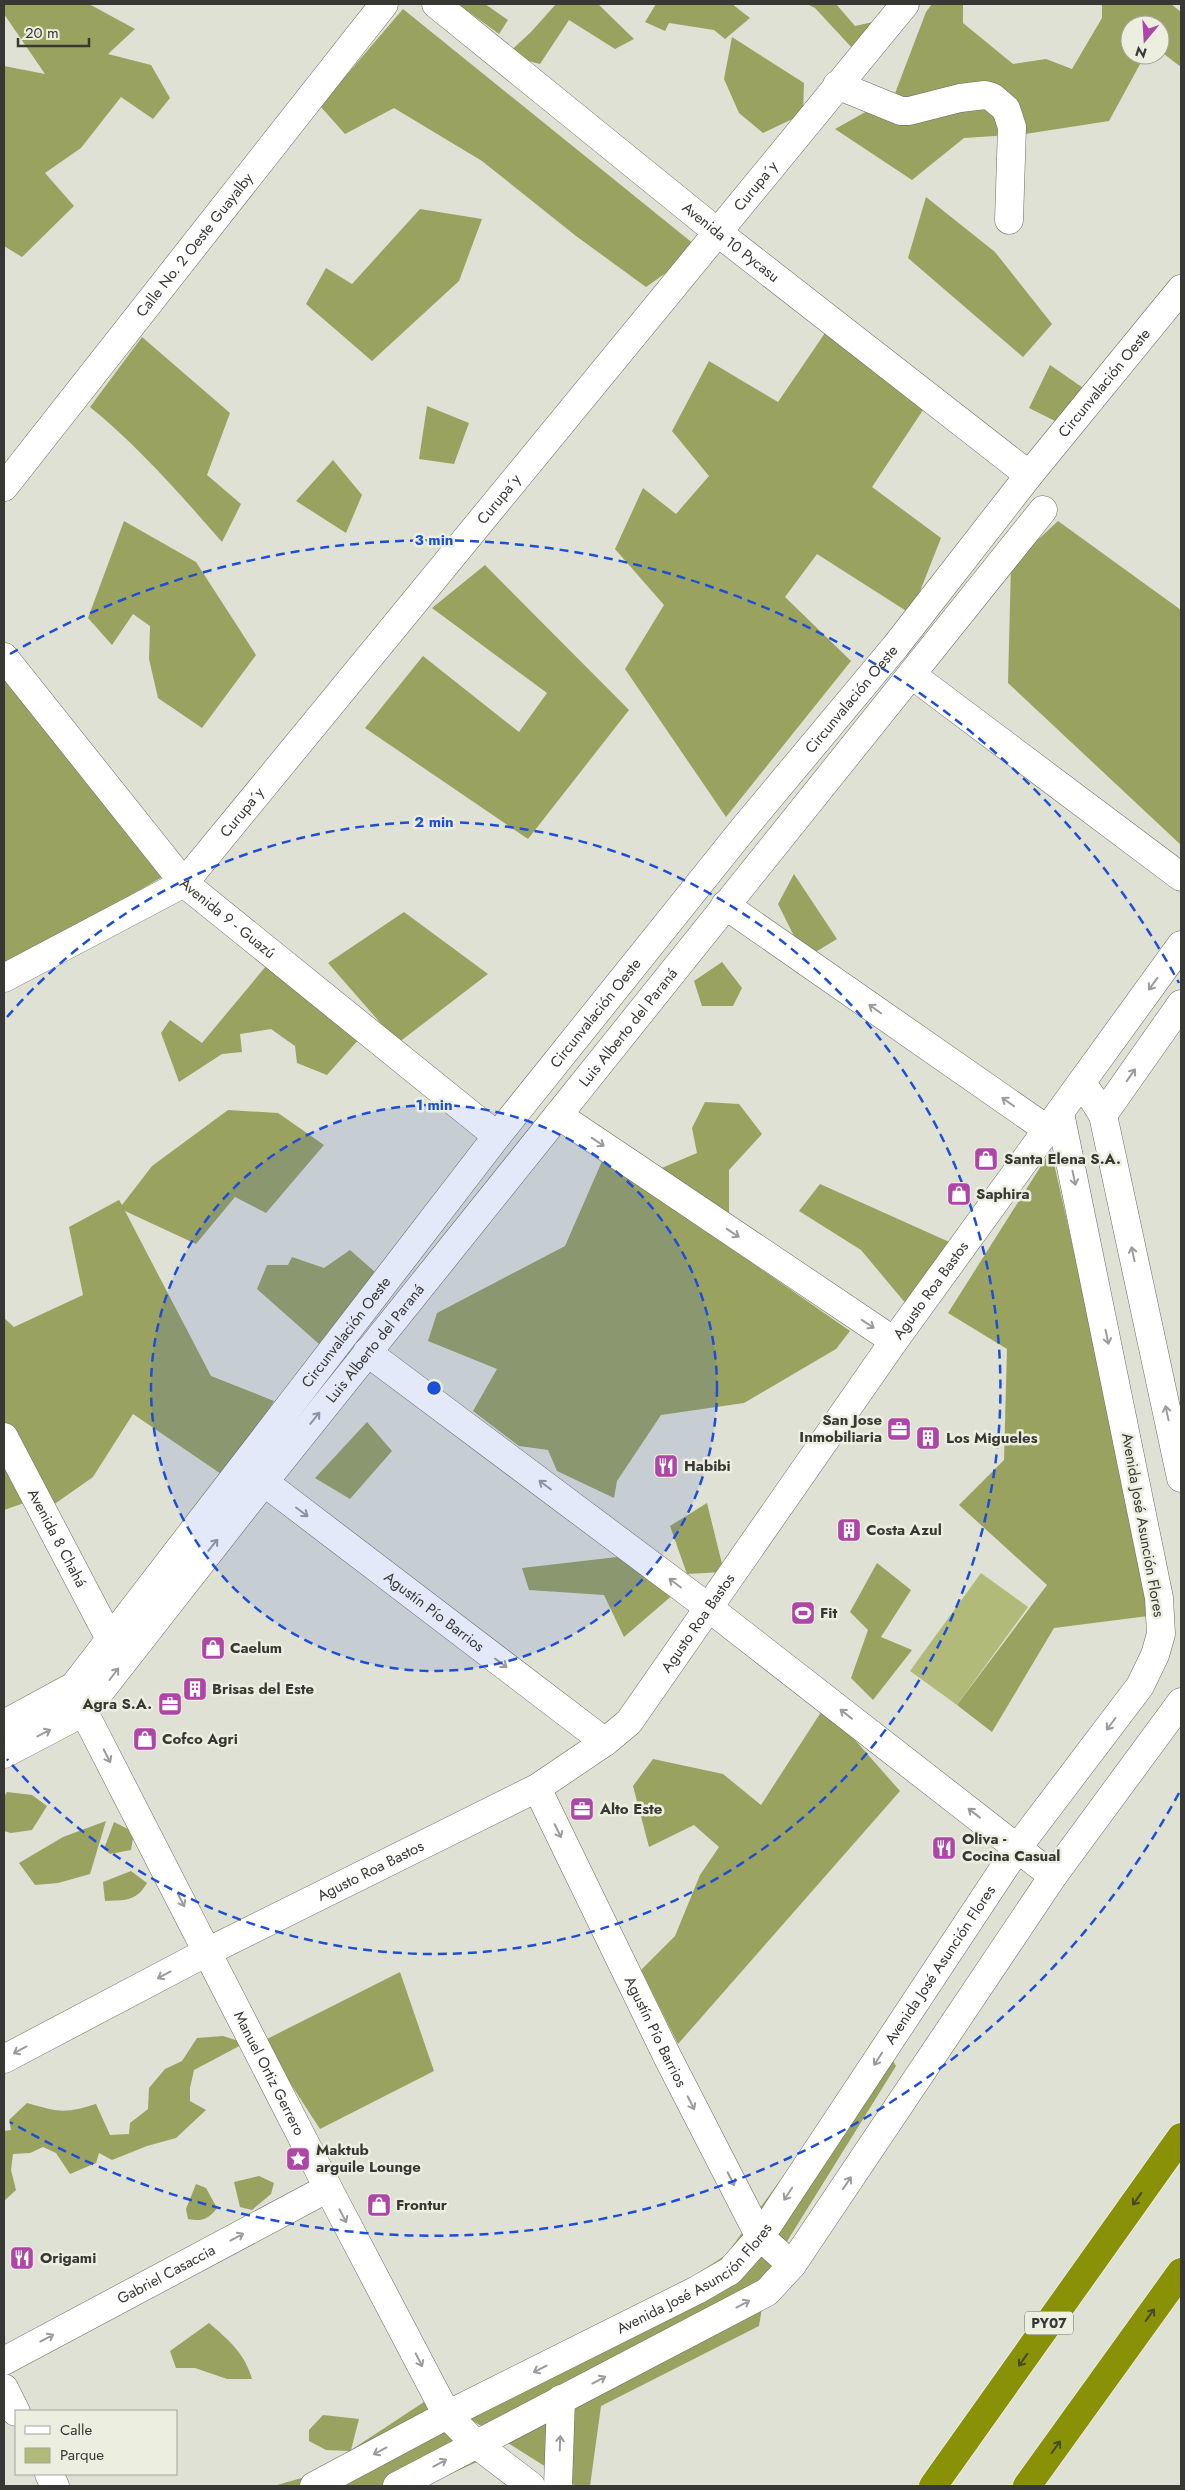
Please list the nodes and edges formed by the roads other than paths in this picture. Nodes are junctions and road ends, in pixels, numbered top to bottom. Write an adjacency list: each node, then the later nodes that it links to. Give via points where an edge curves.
1 (384, 4): 9 (street, Calle No. 2 Oeste Guayalby)
2 (436, 4): 6 (street, Avenida 10 Pycasu)
3 (905, 4): 4 (street, Curupa´y)
4 (837, 85): 5 (street, via 901,111 960,98 992,97 1006,109 1012,127); 6 (street, Curupa´y)
5 (1009, 220)
6 (716, 231): 8 (street, Avenida 10 Pycasu); 14 (street, Curupa´y)
7 (1181, 289): 8 (street, Circunvalación Oeste)
8 (1029, 475): 23 (street, Circunvalación Oeste, via 896,647 738,836)
9 (4, 487)
10 (1043, 510): 12 (street, Luis Alberto del Paraná)
11 (4, 656): 14 (street, Avenida 9 - Guazú)
12 (912, 676): 13 (street); 15 (street, Luis Alberto del Paraná)
13 (1181, 877)
14 (184, 883): 17 (street, Curupa´y); 23 (street, Avenida 9 - Guazú)
15 (725, 906): 20 (street, Luis Alberto del Paraná); 22 (street, one-way to 15)
16 (1181, 945): 19 (street, Agusto Roa Bastos, one-way to 19)
17 (4, 978)
18 (1181, 1004): 21 (street, one-way to 18)
19 (1079, 1086): 21 (street, via 1089,1093); 22 (street, Agusto Roa Bastos)
20 (558, 1115): 24 (street, one-way to 24); 25 (street, Luis Alberto del Paraná)
21 (1103, 1115): 27 (street, one-way to 21)
22 (1054, 1122): 24 (street, Agusto Roa Bastos); 31 (street, Avenida José Asunción Flores, one-way to 31, via 1159,1598 1161,1634)
23 (497, 1136): 30 (street, Circunvalación Oeste)
24 (894, 1341): 29 (street, Agusto Roa Bastos)
25 (367, 1352): 28 (street, Luis Alberto del Paraná, one-way to 25); 29 (street, one-way to 25)
26 (4, 1437): 30 (street, Avenida 8 Chahá)
27 (1181, 1478)
28 (264, 1482): 33 (street, Luis Alberto del Paraná, one-way to 28); 35 (street, Agustín Pío Barrios, one-way to 35)
29 (709, 1608): 35 (street, Agusto Roa Bastos, via 630,1722); 38 (street, one-way to 29)
30 (110, 1639): 34 (street, Circunvalación Oeste, via 74,1686)
31 (1170, 1645): 38 (street, Avenida José Asunción Flores, one-way to 38)
32 (1181, 1702): 39 (street)
33 (84, 1712): 36 (street, Luis Alberto del Paraná, one-way to 33); 40 (street, Manuel Ortiz Gerrero, one-way to 40)
34 (4, 1724)
35 (605, 1742): 37 (street, Agusto Roa Bastos)
36 (4, 1754)
37 (536, 1788): 40 (street, Agusto Roa Bastos); 44 (street, Agustín Pío Barrios, one-way to 44)
38 (1018, 1846): 39 (street); 44 (street, Avenida José Asunción Flores, one-way to 44)
39 (1053, 1876): 45 (street, one-way to 39)
40 (207, 1952): 41 (street, Agusto Roa Bastos, one-way to 41); 43 (street, Manuel Ortiz Gerrero)
41 (4, 2059)
42 (1181, 2137): 57 (highway, PY07, one-way to 57)
43 (328, 2188): 47 (street, Gabriel Casaccia, one-way to 43); 51 (street, Manuel Ortiz Gerrero, one-way to 51)
44 (760, 2237): 45 (street, Agustín Pío Barrios); 51 (street, Avenida José Asunción Flores, one-way to 51, via 730,2271 697,2290)
45 (792, 2265): 49 (street, one-way to 45, via 767,2292)
46 (1181, 2272): 58 (highway, one-way to 46)
47 (4, 2361)
48 (4, 2388): 50 (street)
49 (561, 2399): 52 (street); 56 (street, one-way to 49)
50 (15, 2410)
51 (447, 2415): 52 (street, Manuel Ortiz Gerrero); 53 (street, Avenida José Asunción Flores, one-way to 53)
52 (476, 2444): 54 (street, one-way to 52); 55 (street, Manuel Ortiz Gerrero)
53 (314, 2486)
54 (397, 2486)
55 (532, 2486)
56 (558, 2486)
57 (933, 2486)
58 (1027, 2486)

